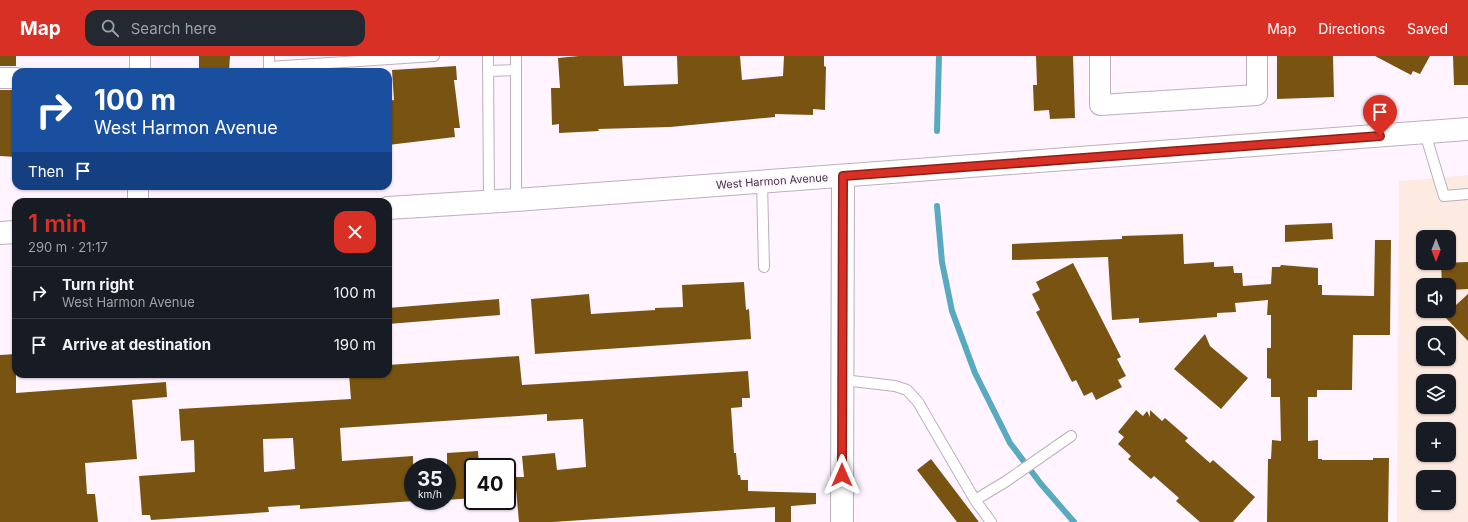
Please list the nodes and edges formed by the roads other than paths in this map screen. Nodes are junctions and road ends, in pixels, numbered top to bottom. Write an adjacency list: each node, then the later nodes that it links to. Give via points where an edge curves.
1 (140, 56): 8 (street)
2 (269, 56): 3 (lane, via 269,67)
3 (434, 56)
4 (488, 56): 10 (lane)
5 (516, 56): 9 (lane)
6 (1100, 56): 7 (street, via 1100,105 1257,95)
7 (1257, 56)
8 (140, 68)
9 (516, 70): 10 (lane); 18 (lane)
10 (488, 71): 19 (lane)
11 (0, 78): 12 (street)
12 (12, 78)
13 (1468, 130): 14 (main road, West Harmon Avenue)
14 (1425, 133): 15 (main road, West Harmon Avenue); 17 (lane, via 1444,196)
15 (843, 176): 16 (main road, West Harmon Avenue); 24 (main road)
16 (762, 182): 18 (main road, West Harmon Avenue); 23 (lane)
17 (1468, 194)
18 (516, 200): 19 (main road, West Harmon Avenue)
19 (489, 201): 20 (main road, West Harmon Avenue)
20 (392, 208)
21 (12, 232): 22 (main road)
22 (0, 233)
23 (764, 267)
24 (842, 380): 26 (lane, via 895,386 907,390 919,405); 27 (main road)
25 (1071, 436): 26 (lane)
26 (975, 500): 28 (lane)
27 (842, 522)
28 (991, 522)

